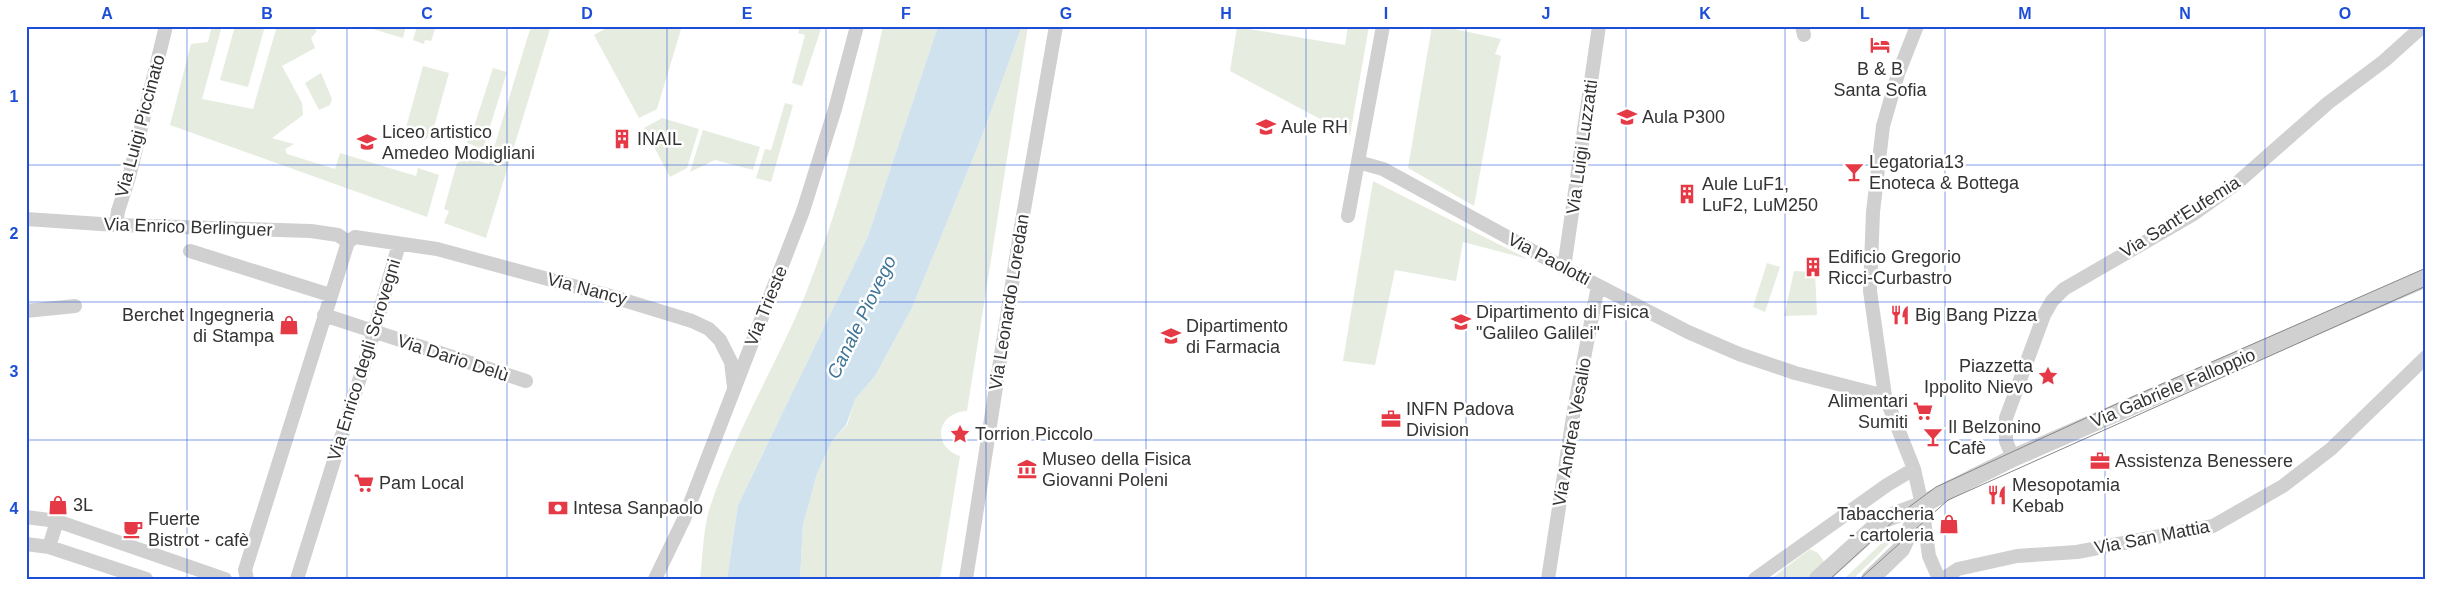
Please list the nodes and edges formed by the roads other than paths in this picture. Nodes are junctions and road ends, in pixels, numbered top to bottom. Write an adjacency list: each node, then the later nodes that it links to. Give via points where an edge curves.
1 (166, 26): 11 (street, Via Luigi Piccinato)
2 (857, 26): 25 (street, Via Trieste, via 803,211)
3 (1056, 26): 39 (street, Via Leonardo Loredan)
4 (1383, 26): 8 (street)
5 (1599, 26): 15 (street, Via Luigi Luzzatti)
6 (1917, 26): 26 (street, via 1898,74 1883,126 1873,212 1870,291)
7 (2423, 26): 27 (street, Via Sant'Eufemia, via 2237,183 2192,215 2064,289 2052,301 2006,418 2006,441)
8 (1358, 162): 9 (street); 15 (street, Via Paolotti, via 1383,169)
9 (1348, 216)
10 (26, 219): 11 (street, Via Enrico Berlinguer)
11 (116, 225): 12 (street, Via Enrico Berlinguer, via 311,231 338,235)
12 (348, 242): 13 (street, Via Enrico degli Scrovegni, via 360,237); 18 (street)
13 (399, 244): 22 (street, Via Enrico degli Scrovegni); 25 (street, Via Nancy, via 490,262 692,320 720,340 731,362)
14 (190, 251): 18 (street)
15 (1564, 268): 17 (street, Via Paolotti)
16 (2426, 278): 27 (street, Via Gabriele Falloppio)
17 (1598, 286): 26 (street, Via Paolotti, via 1739,354 1805,376); 40 (street, Via Andrea Vesalio, via 1574,410)
18 (330, 295): 21 (street)
19 (75, 306): 20 (street)
20 (26, 311)
21 (324, 316): 22 (street, Via Dario Delù); 36 (street, via 244,570)
22 (374, 331): 24 (street, Via Dario Delù); 37 (street, Via Enrico degli Scrovegni)
23 (2426, 358): 44 (street, Via San Mattia, via 2331,450 2283,486 2213,526 2077,552 2017,556 1958,569)
24 (526, 381)
25 (734, 387): 38 (street, Via Trieste, via 684,519)
26 (1885, 396): 28 (street)
27 (2013, 458): 29 (street, Via Gabriele Falloppio)
28 (1914, 469): 29 (street); 41 (street)
29 (1922, 505): 42 (street, Via Gabriele Falloppio, via 1884,519); 43 (street, via 1901,548); 44 (street, via 1929,556)
30 (26, 517): 31 (street)
31 (57, 521): 33 (street); 35 (street)
32 (26, 544): 33 (street)
33 (49, 547): 34 (street)
34 (146, 579)
35 (225, 579)
36 (247, 579)
37 (297, 579)
38 (655, 579)
39 (966, 579)
40 (1548, 579)
41 (1755, 579)
42 (1818, 579)
43 (1870, 579)
44 (1941, 579)

